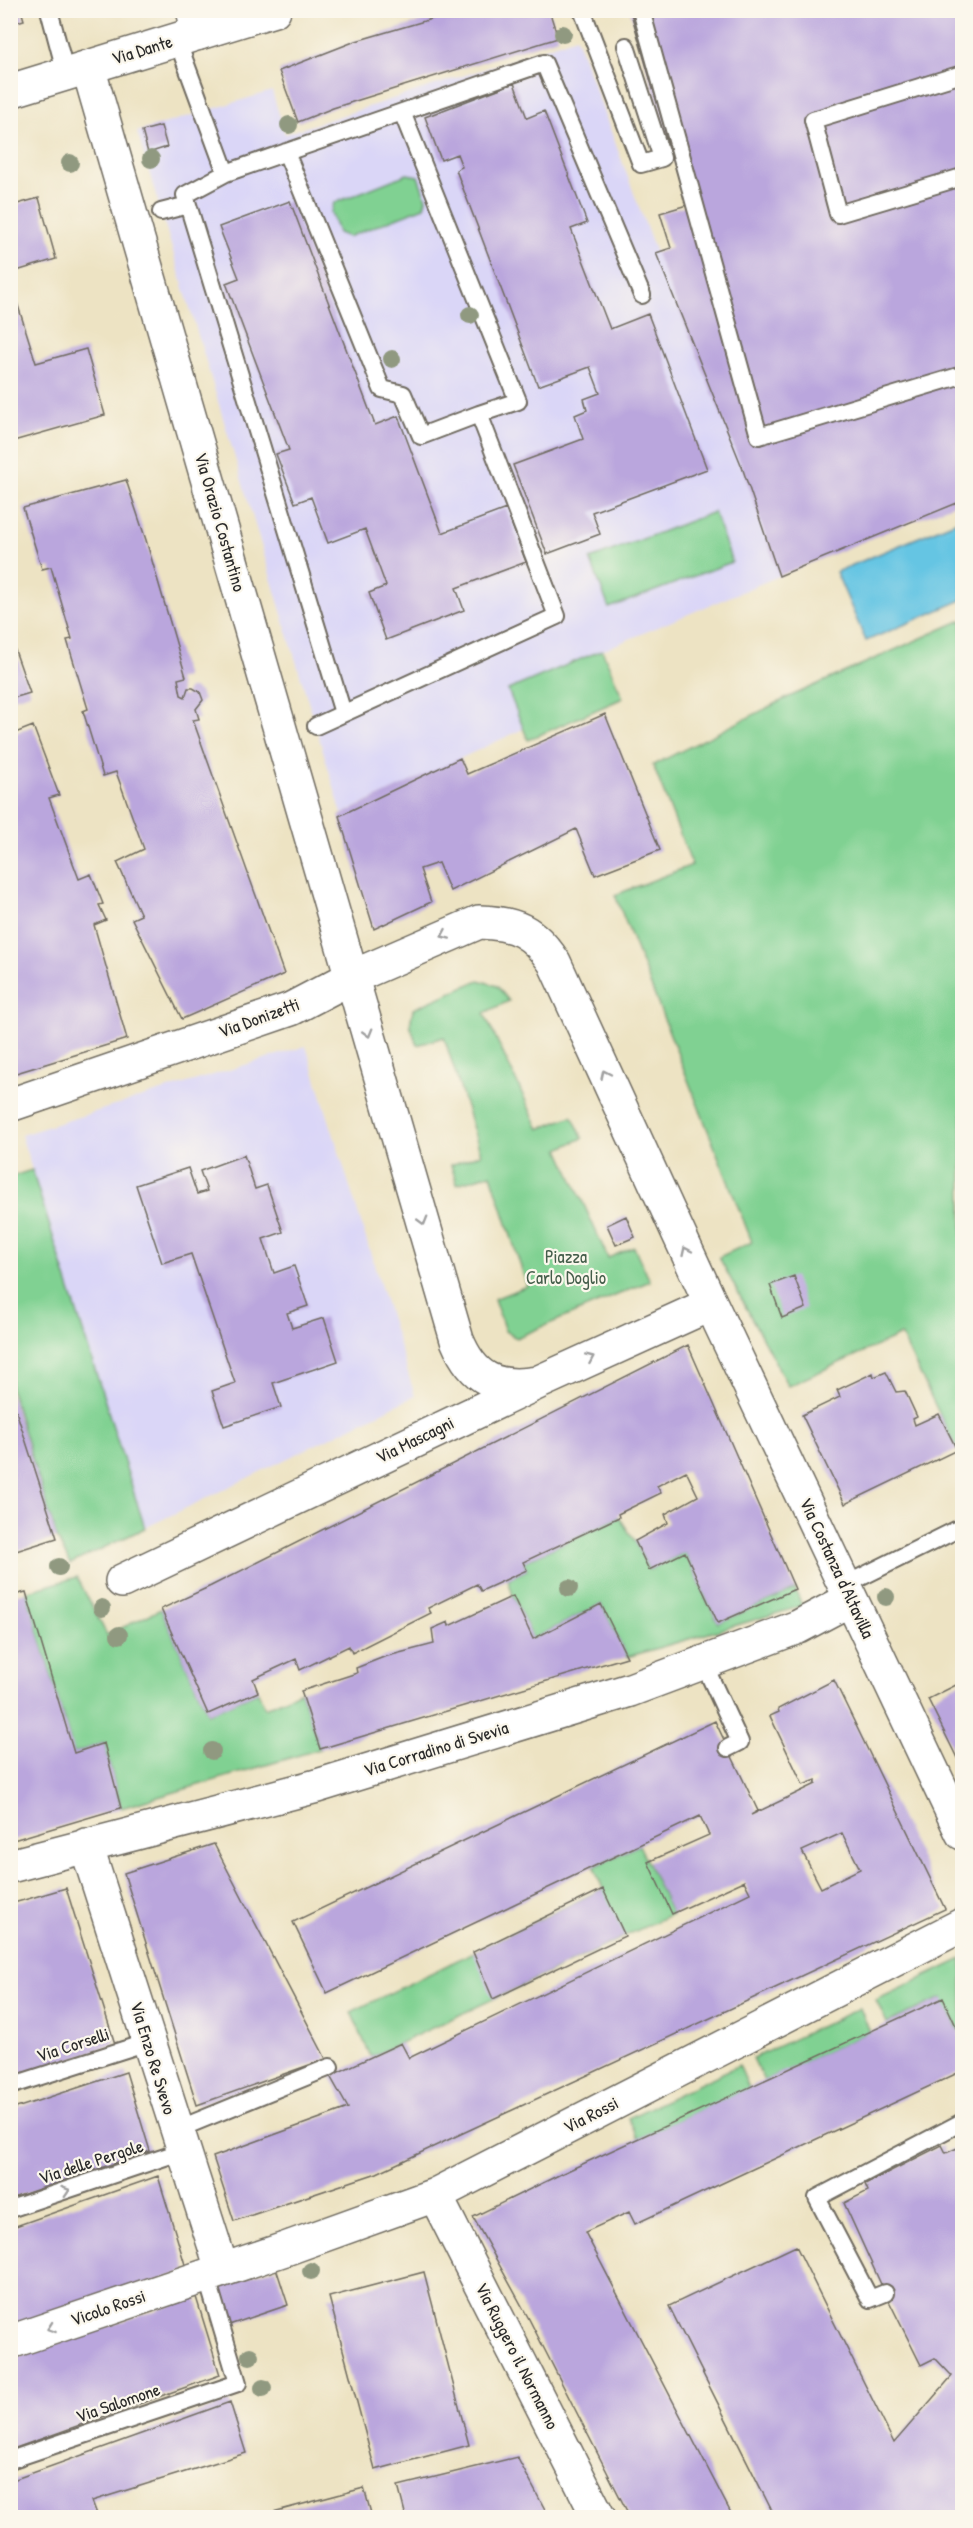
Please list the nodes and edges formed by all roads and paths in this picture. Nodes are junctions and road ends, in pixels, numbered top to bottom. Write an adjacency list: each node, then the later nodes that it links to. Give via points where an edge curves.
1 (49, 10): 7 (lane)
2 (582, 10): 6 (lane, via 641,164 662,158)
3 (642, 10): 17 (lane, via 759,436)
4 (256, 13): 5 (street, Via Dante)
5 (190, 28): 7 (street, Via Dante); 12 (lane)
6 (626, 46)
7 (77, 70): 9 (street, Via Dante); 22 (street, Via Orazio Costantino)
8 (963, 74): 13 (lane, via 813,120 838,214)
9 (10, 91)
10 (402, 112): 11 (lane); 16 (lane, via 544,63); 18 (lane, via 518,400)
11 (286, 152): 12 (lane); 18 (lane, via 382,388 403,394 421,436)
12 (226, 172): 14 (lane, via 185,195)
13 (963, 177)
14 (188, 205): 15 (lane); 19 (lane)
15 (161, 212)
16 (642, 295)
17 (963, 375)
18 (479, 414): 19 (lane, via 556,616)
19 (343, 713): 20 (lane)
20 (316, 726)
21 (501, 922): 22 (street, Via Donizetti, one-way to 22, via 479,922 457,929); 24 (street, Via Costanza d'Altavilla, one-way to 21, via 554,962 541,943 523,930)
22 (352, 977): 23 (street, Via Donizetti, via 291,1009); 25 (street, Via Orazio Costantino, one-way to 25, via 464,1359 496,1383)
23 (10, 1105)
24 (711, 1304): 25 (street, Via Mascagni, one-way to 24); 28 (street, Via Costanza d'Altavilla)
25 (537, 1383): 27 (street, Via Mascagni)
26 (963, 1527): 28 (lane)
27 (122, 1581)
28 (848, 1592): 29 (street, Via Corradino di Svevia, via 798,1627); 31 (street, Via Costanza d'Altavilla)
29 (703, 1662): 30 (lane, via 740,1742); 32 (street, Via Corradino di Svevia, via 630,1690 317,1786)
30 (728, 1748)
31 (963, 1833)
32 (86, 1845): 33 (street, Via Corradino di Svevia); 35 (street, Via Enzo Re Svevo)
33 (10, 1866)
34 (963, 1925): 40 (street, Via Rossi)
35 (148, 2042): 37 (lane, Via Corselli); 39 (street, Via Enzo Re Svevo)
36 (330, 2067): 39 (lane, Via delle Pergole)
37 (10, 2086)
38 (963, 2122): 43 (lane, via 817,2198 870,2299)
39 (180, 2141): 41 (lane, Via delle Pergole, one-way to 39); 42 (street, Via Enzo Re Svevo)
40 (435, 2195): 42 (street, Via Rossi); 47 (street, Via Ruggero il Normanno)
41 (10, 2209)
42 (214, 2272): 44 (street, Vicolo Rossi, one-way to 44); 45 (lane, Via Enzo Re Svevo)
43 (885, 2293)
44 (10, 2342)
45 (238, 2384): 46 (lane, Via Salomone)
46 (10, 2460)
47 (599, 2517)

